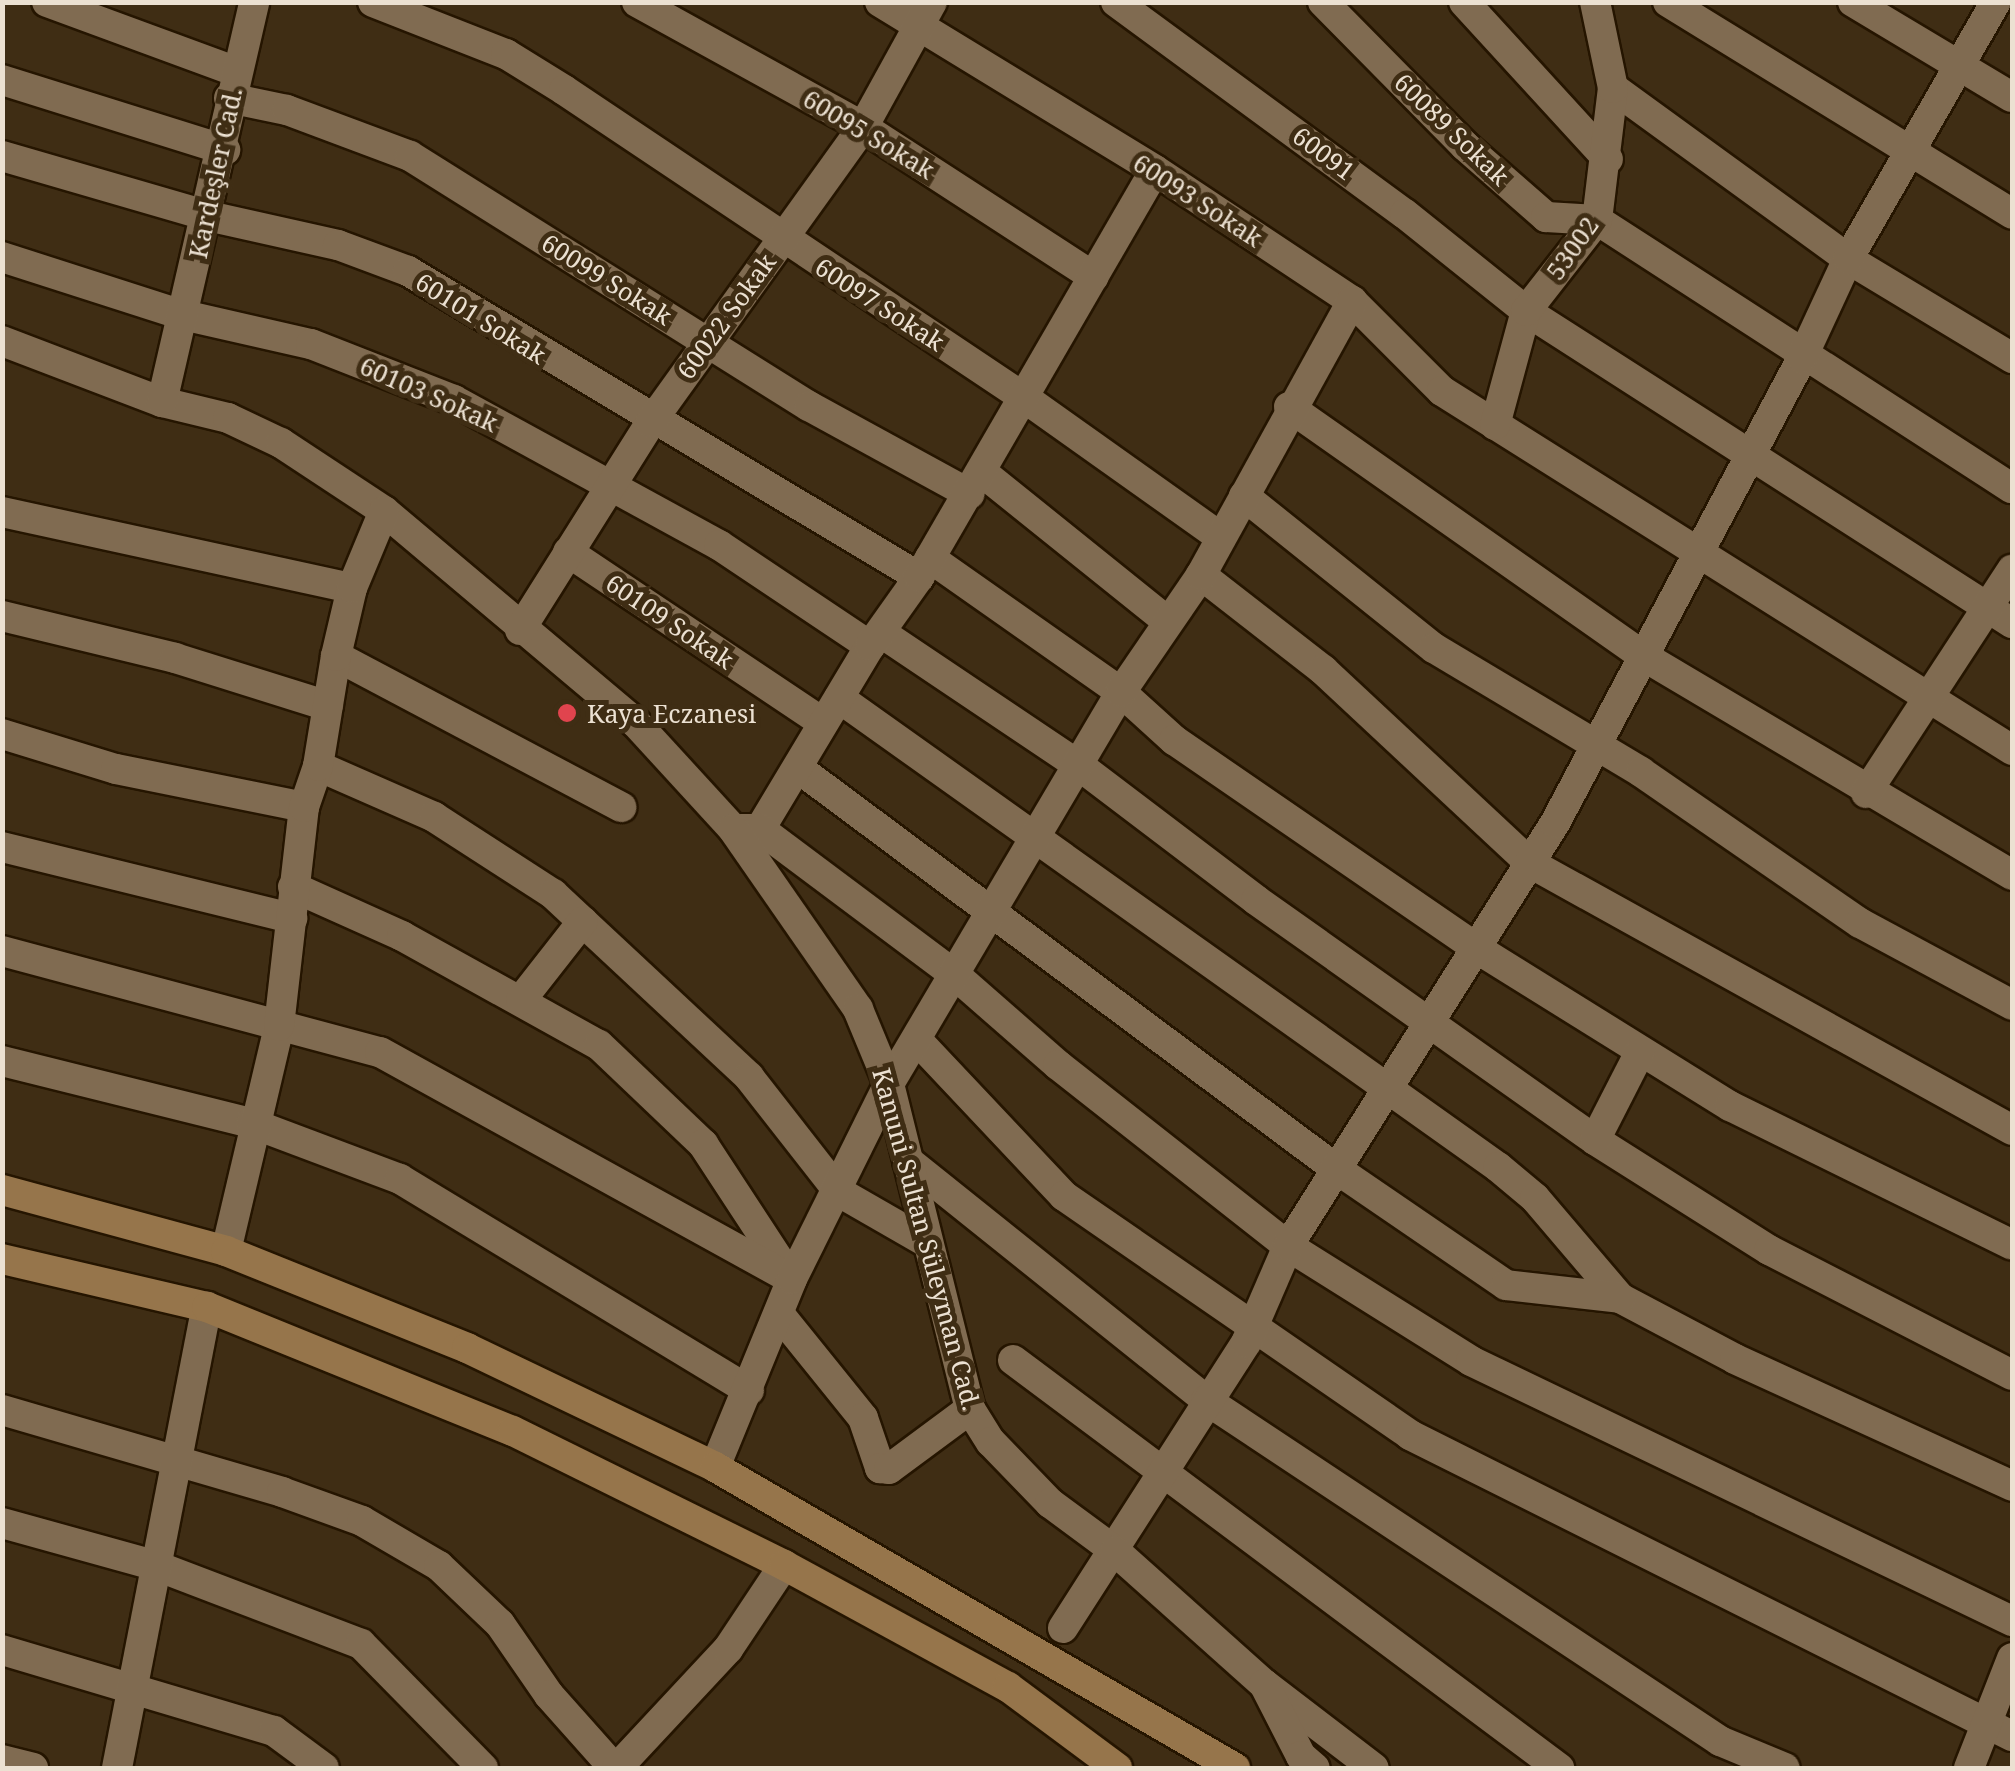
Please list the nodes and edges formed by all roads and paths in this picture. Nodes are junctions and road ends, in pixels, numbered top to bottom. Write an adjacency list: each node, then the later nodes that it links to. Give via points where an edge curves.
1 (47, 2): 16 (street, 60099 Sokak)
2 (254, 2): 16 (street, Kardeşler Cad.)
3 (374, 2): 28 (street, 60097 Sokak, via 506,54)
4 (637, 2): 19 (street, 60095 Sokak)
5 (880, 2): 13 (street, 60093 Sokak)
6 (1116, 2): 33 (street, 60091)
7 (1323, 2): 27 (street, 60089 Sokak, via 1464,146 1546,216)
8 (1464, 2): 23 (street)
9 (1595, 2): 17 (street, 53002)
10 (1668, 2): 21 (street)
11 (1853, 2): 14 (street)
12 (1996, 2): 14 (street)
13 (926, 14): 19 (street, 60022 Sokak); 24 (street, 60093 Sokak)
14 (1960, 66): 18 (street); 21 (street)
15 (2, 80): 20 (street)
16 (233, 85): 20 (street, Kardeşler Cad.); 36 (street, 60099 Sokak, via 410,156)
17 (1613, 88): 23 (street, 53002); 30 (street)
18 (2012, 97)
19 (862, 127): 28 (street, 60022 Sokak); 31 (street, 60095 Sokak)
20 (225, 150): 26 (street, Kardeşler Cad.)
21 (1916, 150): 25 (street); 30 (street)
22 (2, 156): 26 (street, 60101 Sokak)
23 (1608, 159): 27 (street, 53002)
24 (1155, 170): 31 (street); 32 (street, 60093 Sokak)
25 (2012, 214)
26 (208, 216): 34 (street, Kardeşler Cad.); 42 (street, 60101 Sokak, via 338,245 408,272)
27 (1597, 220): 33 (street, 53002); 37 (street)
28 (782, 240): 36 (street, 60022 Sokak); 39 (street, 60097 Sokak)
29 (2, 257): 34 (street, 60103 Sokak)
30 (1848, 259): 37 (street); 38 (street)
31 (1094, 277): 39 (street)
32 (1352, 302): 41 (street); 43 (street, 60093 Sokak, via 1442,391)
33 (1526, 311): 43 (street, 53002); 44 (street, 60091)
34 (183, 315): 40 (street, Kardeşler Cad.); 46 (street, 60103 Sokak, via 311,344 454,400)
35 (2, 341): 40 (street, Kanuni Sultan Süleyman Cad.)
36 (706, 341): 42 (street, 60022 Sokak); 45 (street, 60099 Sokak)
37 (1802, 358): 44 (street); 47 (street)
38 (2012, 358)
39 (1026, 399): 45 (street); 51 (street, 60097 Sokak)
40 (162, 402): 49 (street, Kanuni Sultan Süleyman Cad., via 228,418 281,443)
41 (1289, 407): 48 (street); 64 (street)
42 (650, 422): 46 (street, 60022 Sokak); 54 (street, 60101 Sokak)
43 (1495, 425): 53 (street, 60093 Sokak)
44 (1748, 459): 53 (street); 59 (street, 60091)
45 (976, 484): 54 (street); 60 (street, 60099 Sokak)
46 (612, 488): 52 (street, 60022 Sokak); 62 (street, 60103 Sokak)
47 (2012, 488)
48 (1244, 496): 51 (street); 70 (street, via 1434,648)
49 (384, 510): 57 (street); 61 (street, Kanuni Sultan Süleyman Cad.)
50 (2, 512): 57 (street)
51 (1220, 538): 56 (street)
52 (568, 552): 61 (street, 60022 Sokak); 68 (street, 60109 Sokak)
53 (1696, 552): 64 (street); 66 (street, 60093 Sokak)
54 (925, 568): 62 (street); 65 (street, 60101 Sokak)
55 (2012, 570): 59 (street)
56 (1201, 575): 60 (street); 81 (street, via 1323,670)
57 (352, 588): 63 (street)
58 (2, 616): 67 (street, via 175,658)
59 (2000, 616): 66 (street)
60 (1167, 621): 65 (street)
61 (520, 630): 78 (street, Kanuni Sultan Süleyman Cad., via 635,722)
62 (876, 640): 68 (street); 73 (street, 60103 Sokak)
63 (336, 656): 67 (street); 77 (street)
64 (1644, 657): 70 (street); 75 (street)
65 (1122, 692): 73 (street); 86 (street, 60101 Sokak, via 1174,740)
66 (1928, 693): 71 (street, 60093 Sokak); 75 (street)
67 (328, 706): 72 (street)
68 (831, 710): 74 (street); 79 (street, 60109 Sokak)
69 (2, 734): 76 (street, via 116,769)
70 (1596, 748): 81 (street); 90 (street, via 1860,923)
71 (2012, 750)
72 (318, 766): 76 (street); 85 (street, via 434,817)
73 (1080, 766): 79 (street); 91 (street, 60103 Sokak)
74 (798, 768): 78 (street); 84 (street)
75 (1866, 793): 82 (street)
76 (304, 806): 83 (street)
77 (621, 808)
78 (747, 829): 88 (street); 96 (street, Kanuni Sultan Süleyman Cad., via 858,1010)
79 (1038, 836): 84 (street); 97 (street, 60109 Sokak)
80 (2, 846): 83 (street)
81 (1530, 863): 86 (street); 99 (street)
82 (2012, 874)
83 (292, 902): 89 (street); 92 (street)
84 (992, 912): 88 (street); 102 (street)
85 (583, 921): 89 (street); 104 (street, via 749,1076)
86 (1480, 950): 91 (street); 94 (street, 60101 Sokak)
87 (2, 951): 92 (street)
88 (954, 974): 93 (street); 107 (street)
89 (521, 1000): 110 (street, via 599,1045 703,1144)
90 (2012, 1005)
91 (1428, 1019): 97 (street); 100 (street, 60103 Sokak)
92 (278, 1026): 98 (street); 110 (street, via 380,1052)
93 (917, 1040): 96 (street); 114 (street, via 1064,1196)
94 (1640, 1052): 100 (street); 106 (street, 60101 Sokak, via 1730,1106)
95 (2, 1061): 98 (street)
96 (889, 1084): 101 (street, Kanuni Sultan Süleyman Cad.); 104 (street)
97 (1388, 1092): 102 (street); 111 (street, 60109 Sokak, via 1534,1198)
98 (251, 1123): 108 (street); 117 (street, via 400,1179)
99 (2012, 1130)
100 (1595, 1140): 116 (street, 60103 Sokak, via 1769,1250)
101 (908, 1160): 105 (street, Kanuni Sultan Süleyman Cad.); 118 (street)
102 (1335, 1168): 107 (street); 111 (street, via 1506,1284)
103 (2, 1190): 108 (main road)
104 (839, 1192): 105 (street); 110 (street)
105 (926, 1242): 119 (street, Kanuni Sultan Süleyman Cad.)
106 (2012, 1245)
107 (1288, 1246): 114 (street); 129 (street, via 1471,1361)
108 (226, 1251): 122 (main road, via 467,1348)
109 (2, 1259): 112 (main road)
110 (792, 1279): 113 (street)
111 (1620, 1298): 124 (street, via 1735,1359)
112 (207, 1307): 121 (street); 127 (main road, via 513,1431)
113 (780, 1315): 117 (street); 119 (street, via 863,1418 880,1468 889,1469)
114 (1251, 1321): 118 (street, via 1246,1343); 135 (street, via 1410,1435)
115 (1013, 1360): 123 (street)
116 (2012, 1375)
117 (749, 1390): 122 (street)
118 (1206, 1400): 123 (street); 147 (street, via 1720,1741)
119 (970, 1409): 126 (street, Kanuni Sultan Süleyman Cad., via 990,1442 1050,1503)
120 (2, 1410): 121 (street)
121 (180, 1465): 128 (street); 141 (street, via 362,1521 440,1566 500,1624 549,1695)
122 (715, 1467): 143 (main road)
123 (1161, 1473): 126 (street); 146 (street)
124 (2012, 1486)
125 (2, 1523): 128 (street)
126 (1115, 1550): 130 (street); 134 (street, Kanuni Sultan Süleyman Cad.)
127 (784, 1565): 141 (street, via 728,1649); 142 (main road, via 1008,1688)
128 (157, 1566): 133 (street); 140 (street, via 361,1644)
129 (2012, 1621)
130 (1063, 1628)
131 (2, 1650): 133 (street)
132 (2012, 1658): 135 (street)
133 (132, 1684): 138 (street); 139 (street, via 274,1730)
134 (1264, 1684): 144 (street, via 1301,1756); 145 (street, Kanuni Sultan Süleyman Cad.)
135 (1999, 1731): 148 (street)
136 (2, 1760): 137 (street)
137 (32, 1768)
138 (117, 1768)
139 (324, 1768)
140 (483, 1768)
141 (616, 1768)
142 (1117, 1768)
143 (1235, 1768)
144 (1315, 1768)
145 (1374, 1768)
146 (1560, 1768)
147 (1784, 1768)
148 (1969, 1768)

